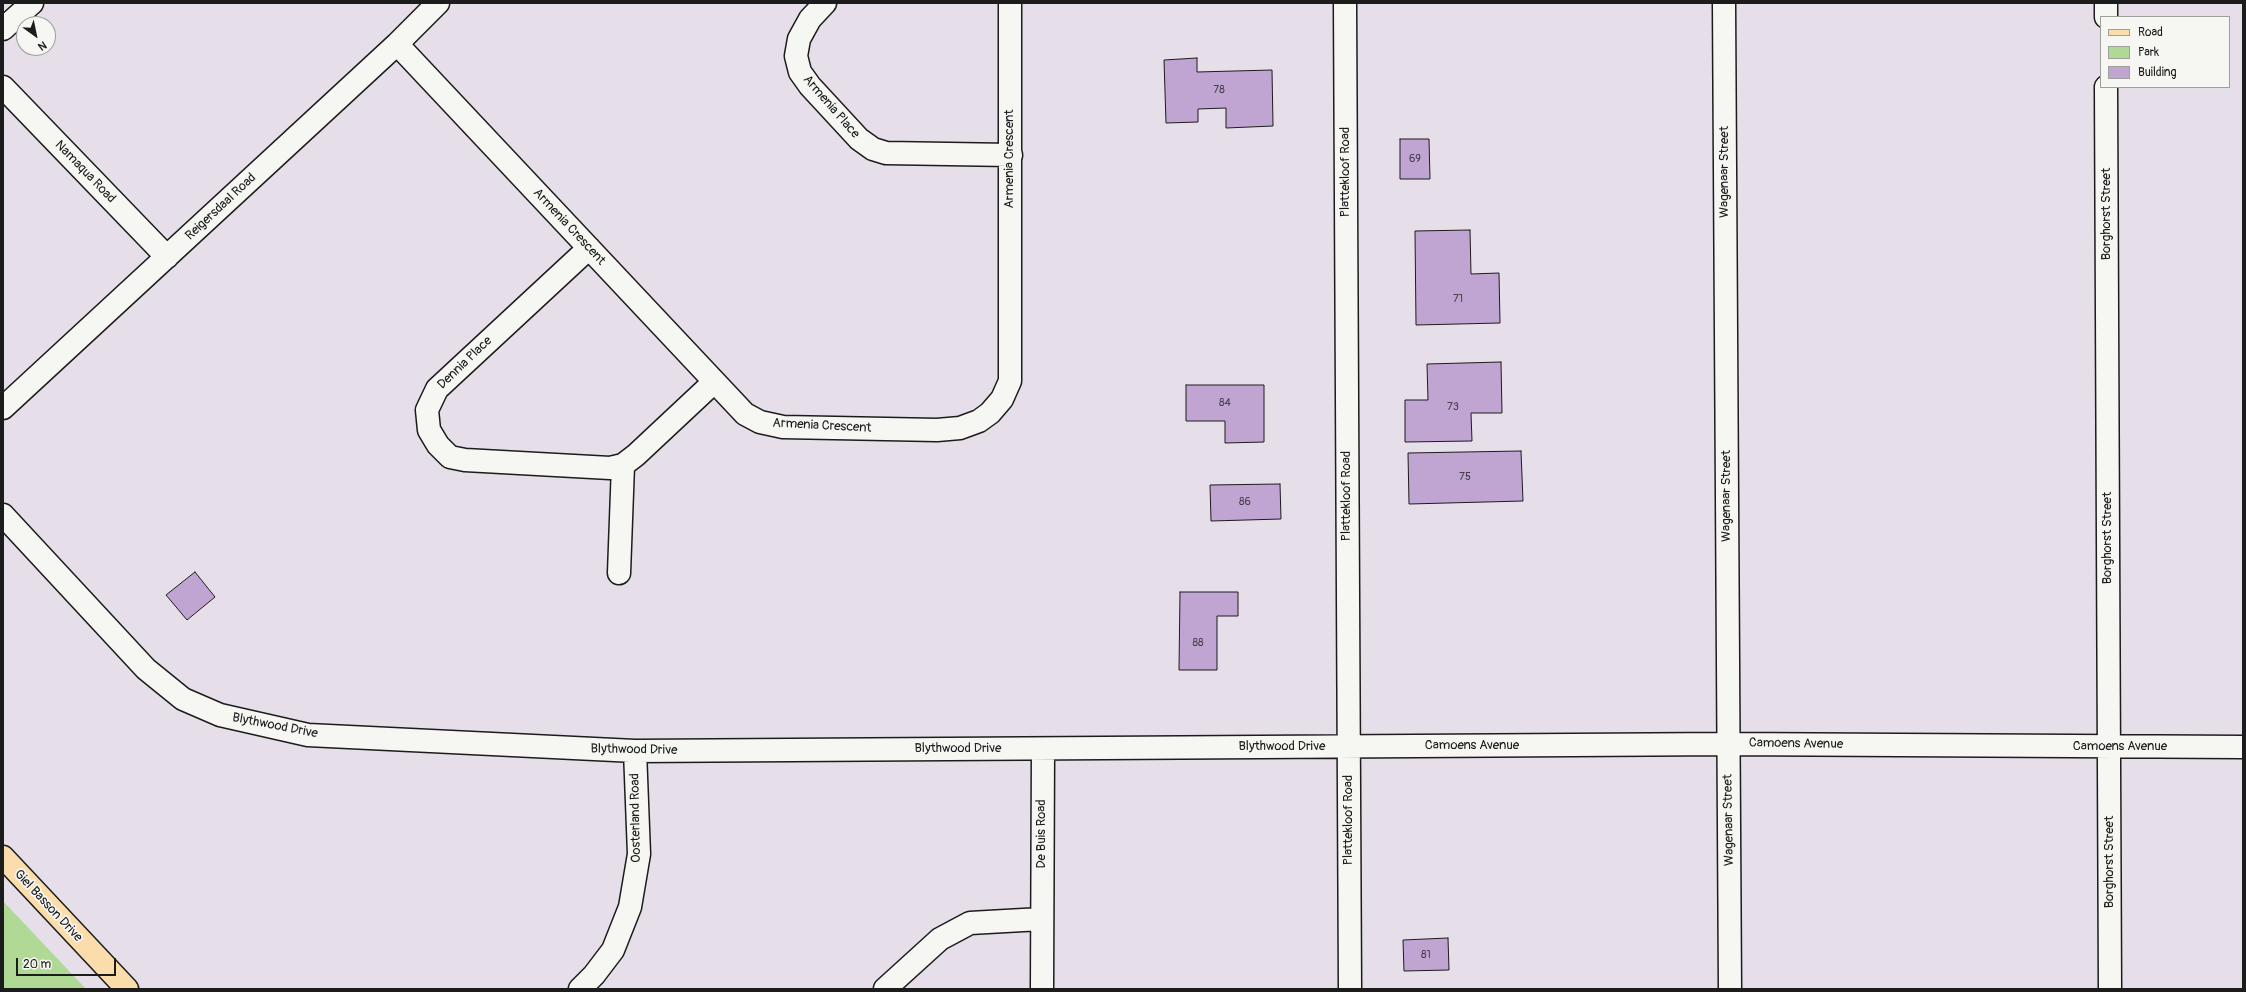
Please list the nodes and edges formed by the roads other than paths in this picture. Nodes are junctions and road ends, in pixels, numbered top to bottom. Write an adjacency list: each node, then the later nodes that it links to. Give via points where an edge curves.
1 (32, 3): 9 (street)
2 (438, 3): 10 (street, Reigersdaal Road)
3 (825, 3): 13 (street, Armenia Place, via 810,19 799,39 796,56 800,72 810,86 858,139 873,149 886,153)
4 (1010, 3): 13 (street, Armenia Crescent)
5 (1345, 3): 22 (street, Plattekloof Road)
6 (1724, 3): 21 (street, Wagenaar Street)
7 (2106, 3): 8 (street)
8 (2106, 16)
9 (3, 29)
10 (397, 44): 14 (street, Armenia Crescent); 15 (street, Reigersdaal Road)
11 (3, 87): 15 (street, Namaqua Road)
12 (2106, 88): 24 (street, Borghorst Street)
13 (1010, 155): 16 (street, Armenia Crescent, via 1010,381 1002,399 984,417 960,428 937,430 783,427 760,422 745,414)
14 (589, 248): 16 (street, Armenia Crescent); 18 (street, Dennia Place, via 437,389 427,410 429,430 438,445 450,456 465,460 595,469)
15 (167, 257): 17 (street, Reigersdaal Road)
16 (714, 382): 18 (street)
17 (3, 408)
18 (623, 465): 20 (street)
19 (3, 515): 26 (street, Blythwood Drive, via 146,669 183,699 220,715 308,735)
20 (619, 572)
21 (1728, 744): 22 (street, Camoens Avenue); 24 (street, Camoens Avenue); 34 (street, Wagenaar Street)
22 (1348, 746): 25 (street, Blythwood Drive); 33 (street, Plattekloof Road)
23 (2243, 747): 24 (street, Camoens Avenue)
24 (2109, 748): 35 (street, Borghorst Street)
25 (1043, 749): 26 (street, Blythwood Drive); 28 (street, De Buis Road)
26 (635, 751): 30 (street, Oosterland Road, via 639,854 630,907 613,950)
27 (3, 857): 29 (main road, Giel Basson Drive)
28 (1041, 919): 31 (street, via 970,923 940,939); 32 (street, De Buis Road)
29 (127, 989)
30 (580, 989)
31 (885, 989)
32 (1042, 989)
33 (1350, 989)
34 (1730, 989)
35 (2110, 989)

